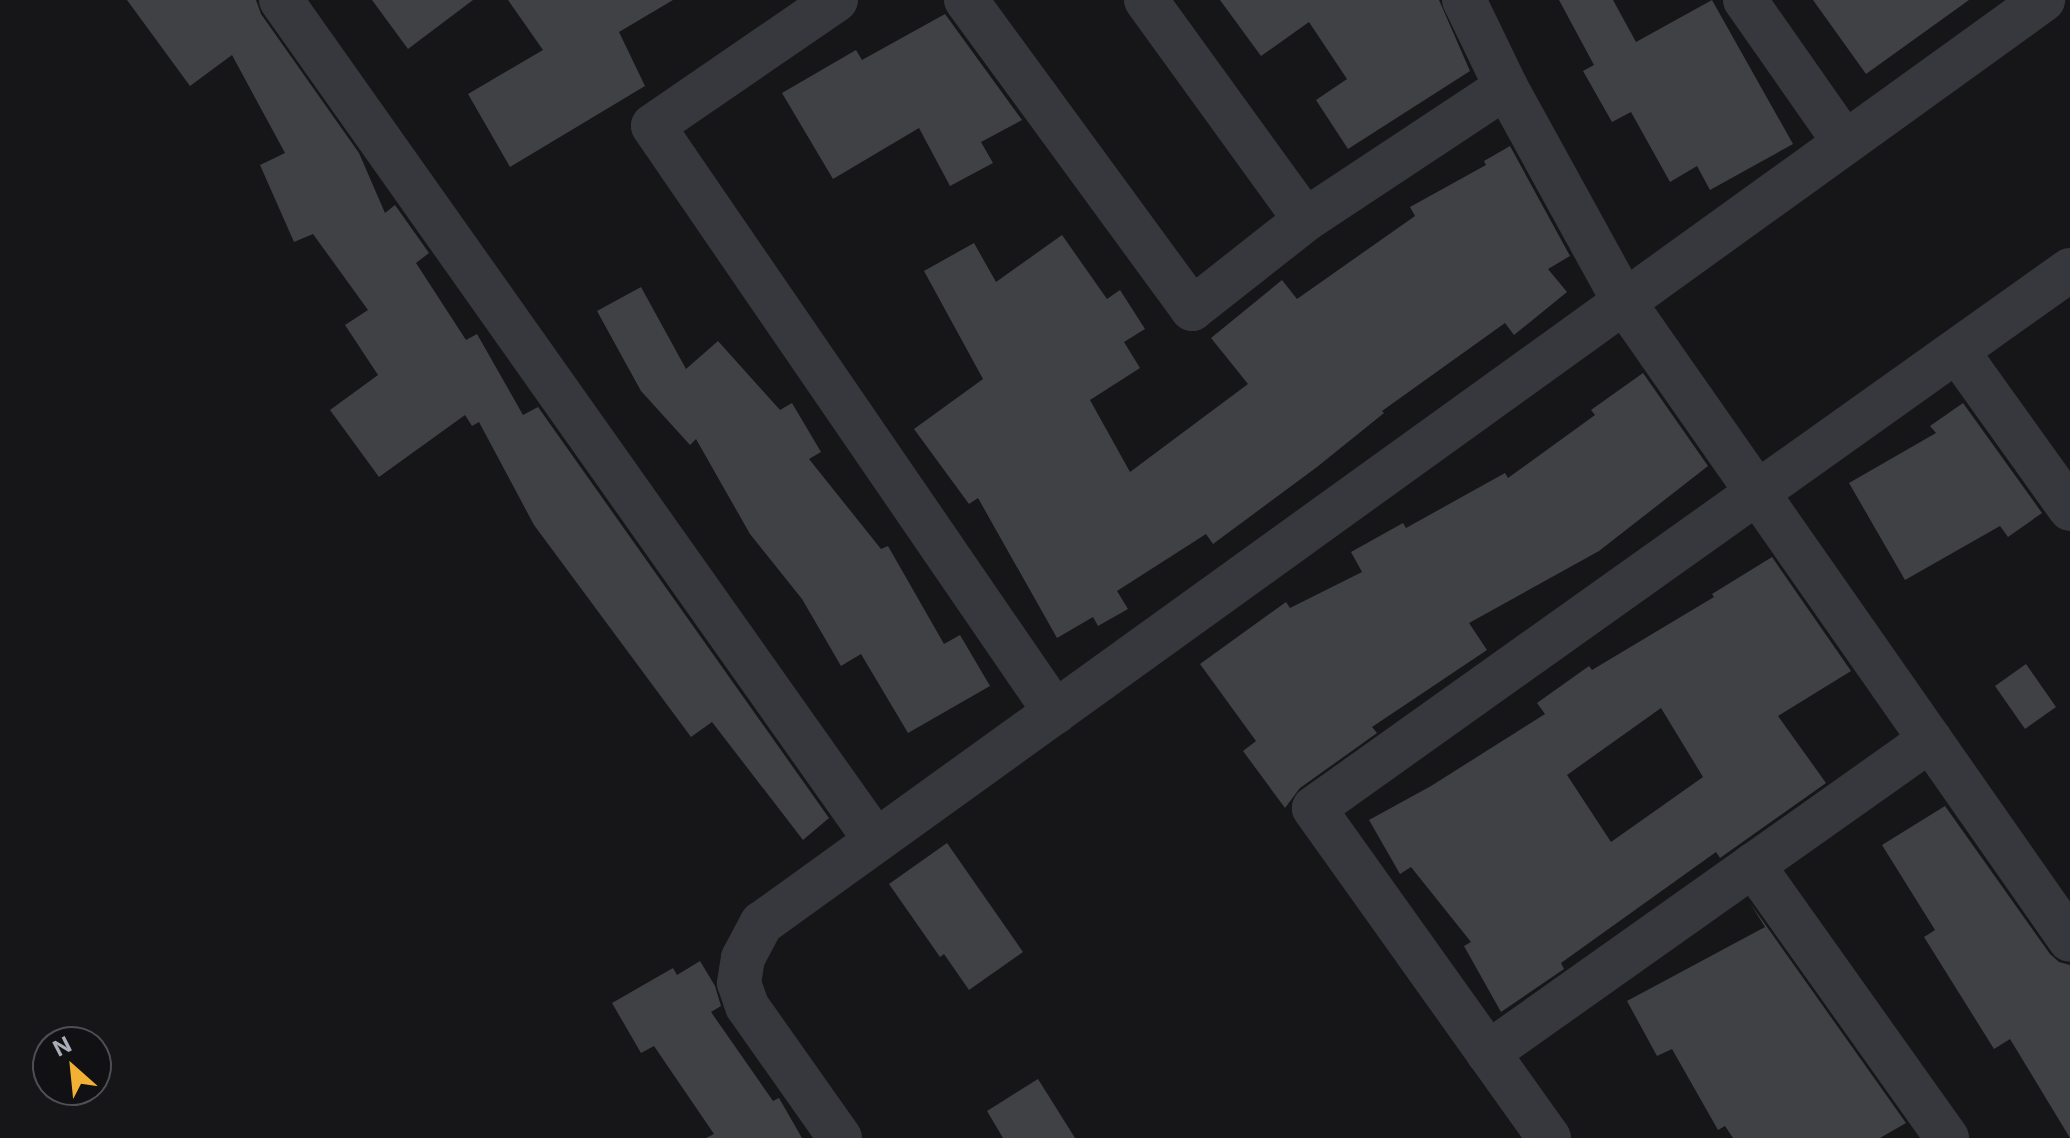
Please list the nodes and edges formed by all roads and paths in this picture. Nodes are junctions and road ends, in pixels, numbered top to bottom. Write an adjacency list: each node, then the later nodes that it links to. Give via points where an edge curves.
1 (281, 0): 18 (street)
2 (836, 0): 16 (street, via 653,126)
3 (966, 0): 10 (street, via 1192,309)
4 (1146, 0): 10 (street)
5 (1464, 0): 8 (street)
6 (1745, 0): 9 (street)
7 (2043, 0): 9 (street)
8 (1506, 87): 10 (street); 12 (street)
9 (1845, 143): 12 (street)
10 (1305, 220)
11 (2070, 270): 13 (street)
12 (1624, 302): 14 (street); 16 (street)
13 (1957, 351): 14 (street); 15 (street)
14 (1757, 493): 17 (street); 21 (street, via 1314,808)
15 (2070, 509)
16 (1055, 712): 18 (street)
17 (1930, 740): 19 (street); 20 (street)
18 (876, 841): 22 (street, via 762,923 743,958 739,983 747,1006)
19 (1753, 865): 21 (street); 24 (street)
20 (2070, 940)
21 (1488, 1053): 23 (street)
22 (840, 1138)
23 (1549, 1138)
24 (1947, 1138)

